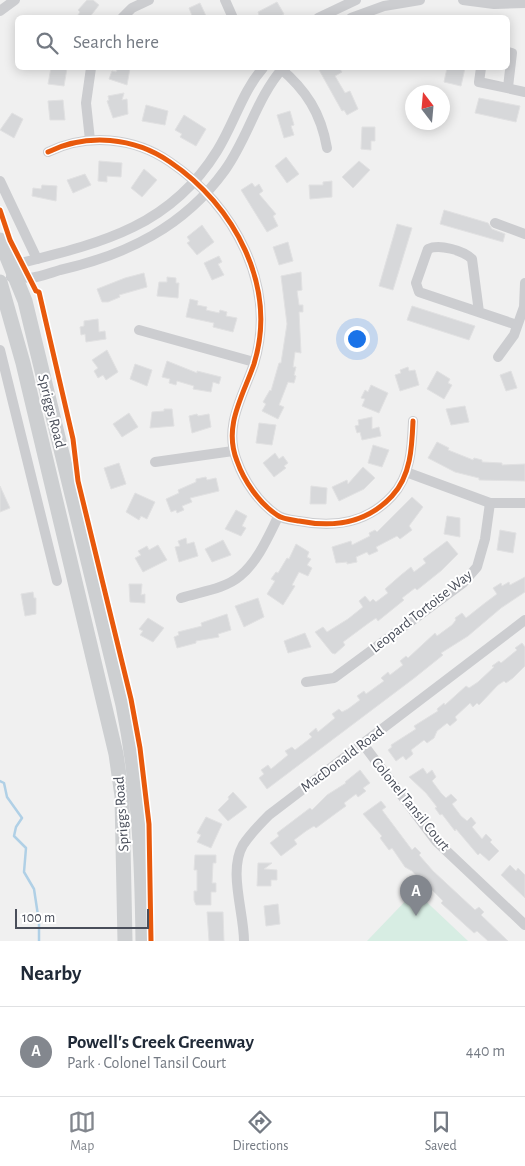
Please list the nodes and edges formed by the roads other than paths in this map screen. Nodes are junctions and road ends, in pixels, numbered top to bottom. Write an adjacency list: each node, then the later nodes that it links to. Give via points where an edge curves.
1 (15, 0): 8 (street)
2 (149, 0): 9 (street)
3 (224, 0): 10 (street)
4 (356, 0): 11 (street)
5 (420, 0): 12 (street, via 384,6)
6 (463, 0): 7 (street, via 494,4)
7 (525, 2)
8 (0, 11)
9 (125, 15)
10 (232, 15)
11 (324, 15)
12 (360, 15)
13 (510, 52): 19 (street)
14 (91, 70): 23 (street, via 86,104)
15 (262, 70): 26 (street, via 216,152)
16 (281, 70): 28 (street, via 265,93 237,152)
17 (284, 70): 24 (street, via 315,108)
18 (481, 70): 21 (street, via 479,82)
19 (510, 70)
20 (510, 70): 21 (street)
21 (508, 87): 22 (street)
22 (525, 92)
23 (90, 140): 25 (street, via 64,144); 26 (street, via 126,142 144,148)
24 (327, 148)
25 (48, 152)
26 (194, 180): 28 (street); 32 (street, via 162,210 124,233)
27 (0, 181): 32 (street)
28 (206, 192): 33 (street, via 172,223 130,248 29,278); 41 (street, via 229,219 253,267 262,326)
29 (495, 224): 30 (street)
30 (525, 234)
31 (0, 240): 33 (main road, Spriggs Road)
32 (37, 259): 33 (street, via 21,263)
33 (15, 276): 34 (street); 58 (main road, Spriggs Road, via 32,328 132,749 141,824)
34 (0, 282): 49 (main road, Spriggs Road, via 8,303)
35 (525, 283): 37 (street, via 524,307)
36 (479, 312): 36 (street, via 419,292 416,283 428,249 437,247 456,251 472,259); 37 (street)
37 (517, 325): 40 (street)
38 (139, 330): 41 (street)
39 (0, 350): 50 (street)
40 (498, 357)
41 (254, 362): 43 (street, via 231,429)
42 (413, 421): 45 (street, via 412,448)
43 (233, 451): 44 (street); 48 (street, via 253,491)
44 (155, 462)
45 (406, 472): 46 (street); 48 (street, via 393,495 369,516 341,524 313,524)
46 (490, 503): 47 (street); 54 (street, Leopard Tortoise Way, via 477,567 463,583 334,678)
47 (525, 503)
48 (278, 517): 52 (street, via 252,564 239,577)
49 (71, 562): 50 (street); 57 (main road, Spriggs Road, via 116,754 122,805)
50 (53, 566): 51 (street)
51 (57, 582)
52 (181, 598)
53 (525, 620): 55 (street, MacDonald Road)
54 (306, 682)
55 (363, 744): 56 (street, Colonel Tansil Court, via 436,841); 59 (street, MacDonald Road, via 268,814 242,846 237,888 244,921)
56 (525, 925)
57 (125, 941)
58 (143, 941)
59 (244, 941)

